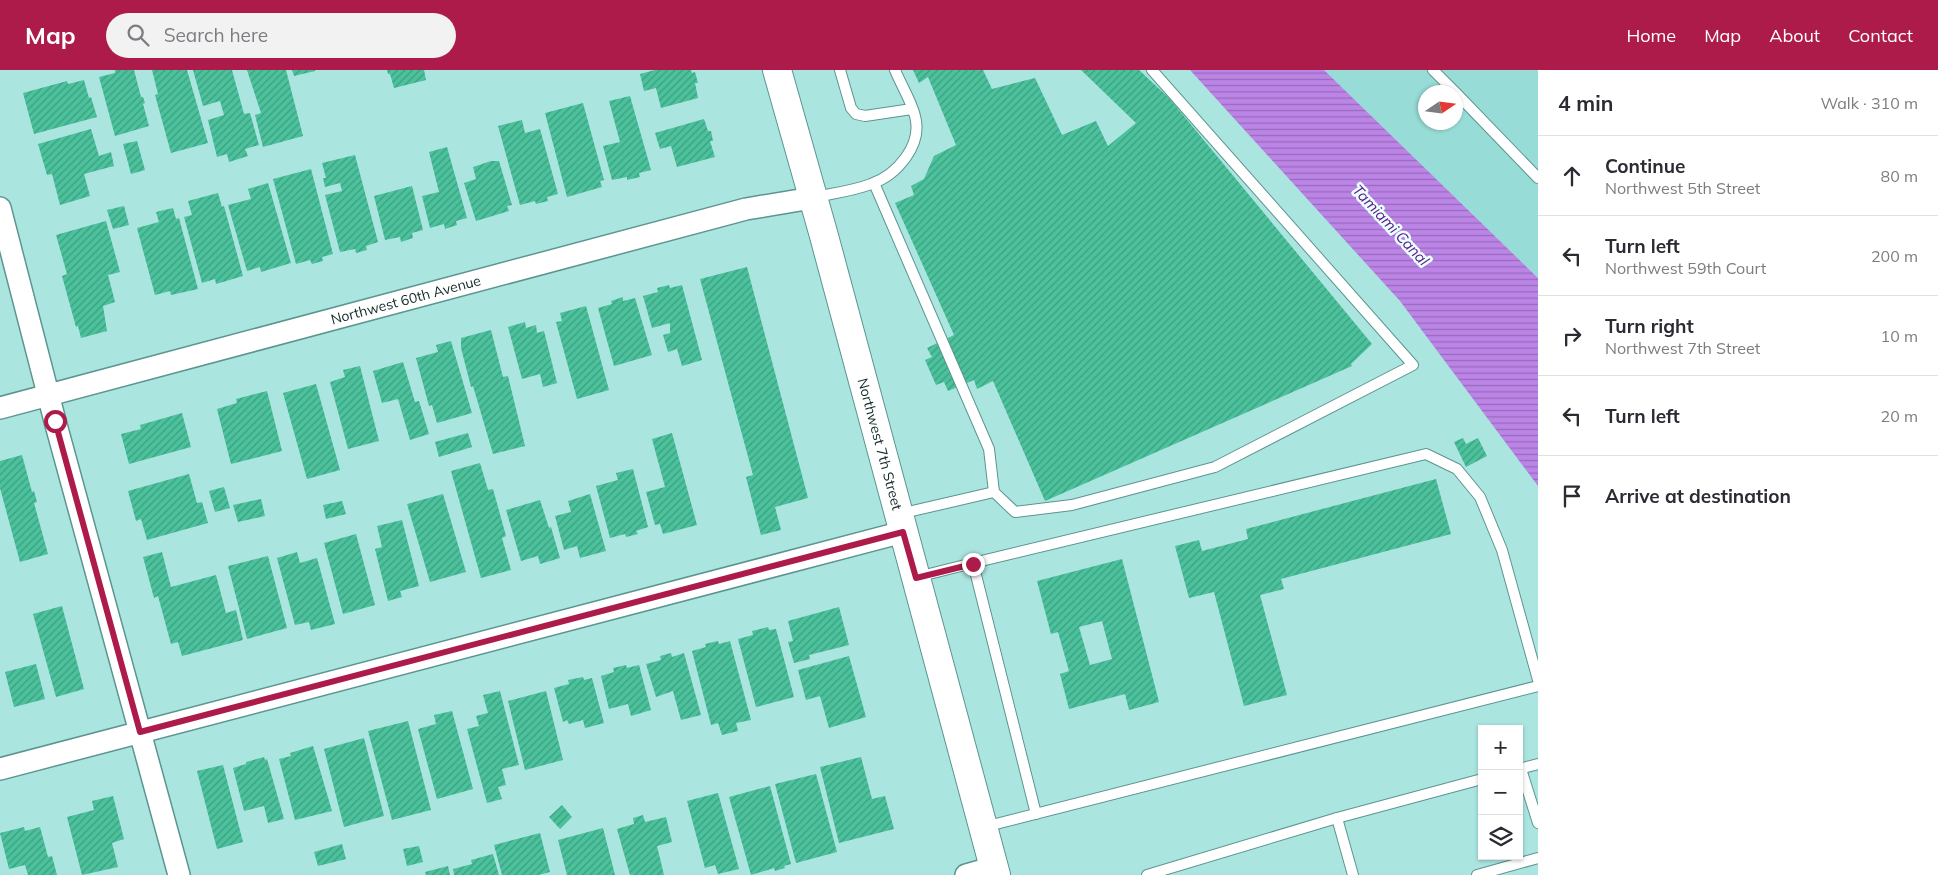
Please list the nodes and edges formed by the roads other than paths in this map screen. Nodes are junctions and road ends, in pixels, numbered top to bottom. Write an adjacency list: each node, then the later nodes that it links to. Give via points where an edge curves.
1 (777, 70): 11 (main road, Northwest 7th Street)
2 (840, 70): 8 (lane, via 851,108 856,114 866,116)
3 (895, 70): 8 (lane)
4 (1152, 70): 15 (lane, via 1413,365 1215,467 1072,505 1015,512)
5 (1433, 70): 6 (lane)
6 (1447, 85)
7 (1463, 101): 9 (lane)
8 (912, 109): 10 (lane, via 915,135 907,156)
9 (1538, 178)
10 (874, 183): 11 (lane); 15 (lane, via 989,449)
11 (812, 198): 13 (street, Northwest 60th Avenue, via 746,209); 16 (main road, Northwest 7th Street)
12 (0, 208): 13 (street)
13 (48, 394): 14 (street, Northwest 60th Avenue); 21 (street)
14 (0, 408)
15 (994, 492): 16 (lane)
16 (900, 523): 18 (main road, Northwest 7th Street); 21 (street)
17 (973, 564): 18 (lane); 19 (lane, via 1426,454 1457,469 1480,497 1502,550); 27 (lane)
18 (916, 578): 30 (main road, Northwest 7th Street)
19 (1538, 680)
20 (1538, 686): 27 (lane)
21 (140, 732): 24 (street); 33 (street)
22 (1538, 764): 23 (lane)
23 (1523, 768)
24 (0, 769)
25 (1520, 770): 29 (lane)
26 (1478, 780): 28 (lane)
27 (1036, 814): 30 (lane)
28 (1337, 818): 35 (lane); 36 (lane)
29 (1538, 823)
30 (983, 827): 32 (main road, Northwest 7th Street)
31 (1538, 858): 37 (lane)
32 (995, 871): 34 (street)
33 (179, 875)
34 (966, 875)
35 (1147, 875)
36 (1353, 875)
37 (1477, 875)

